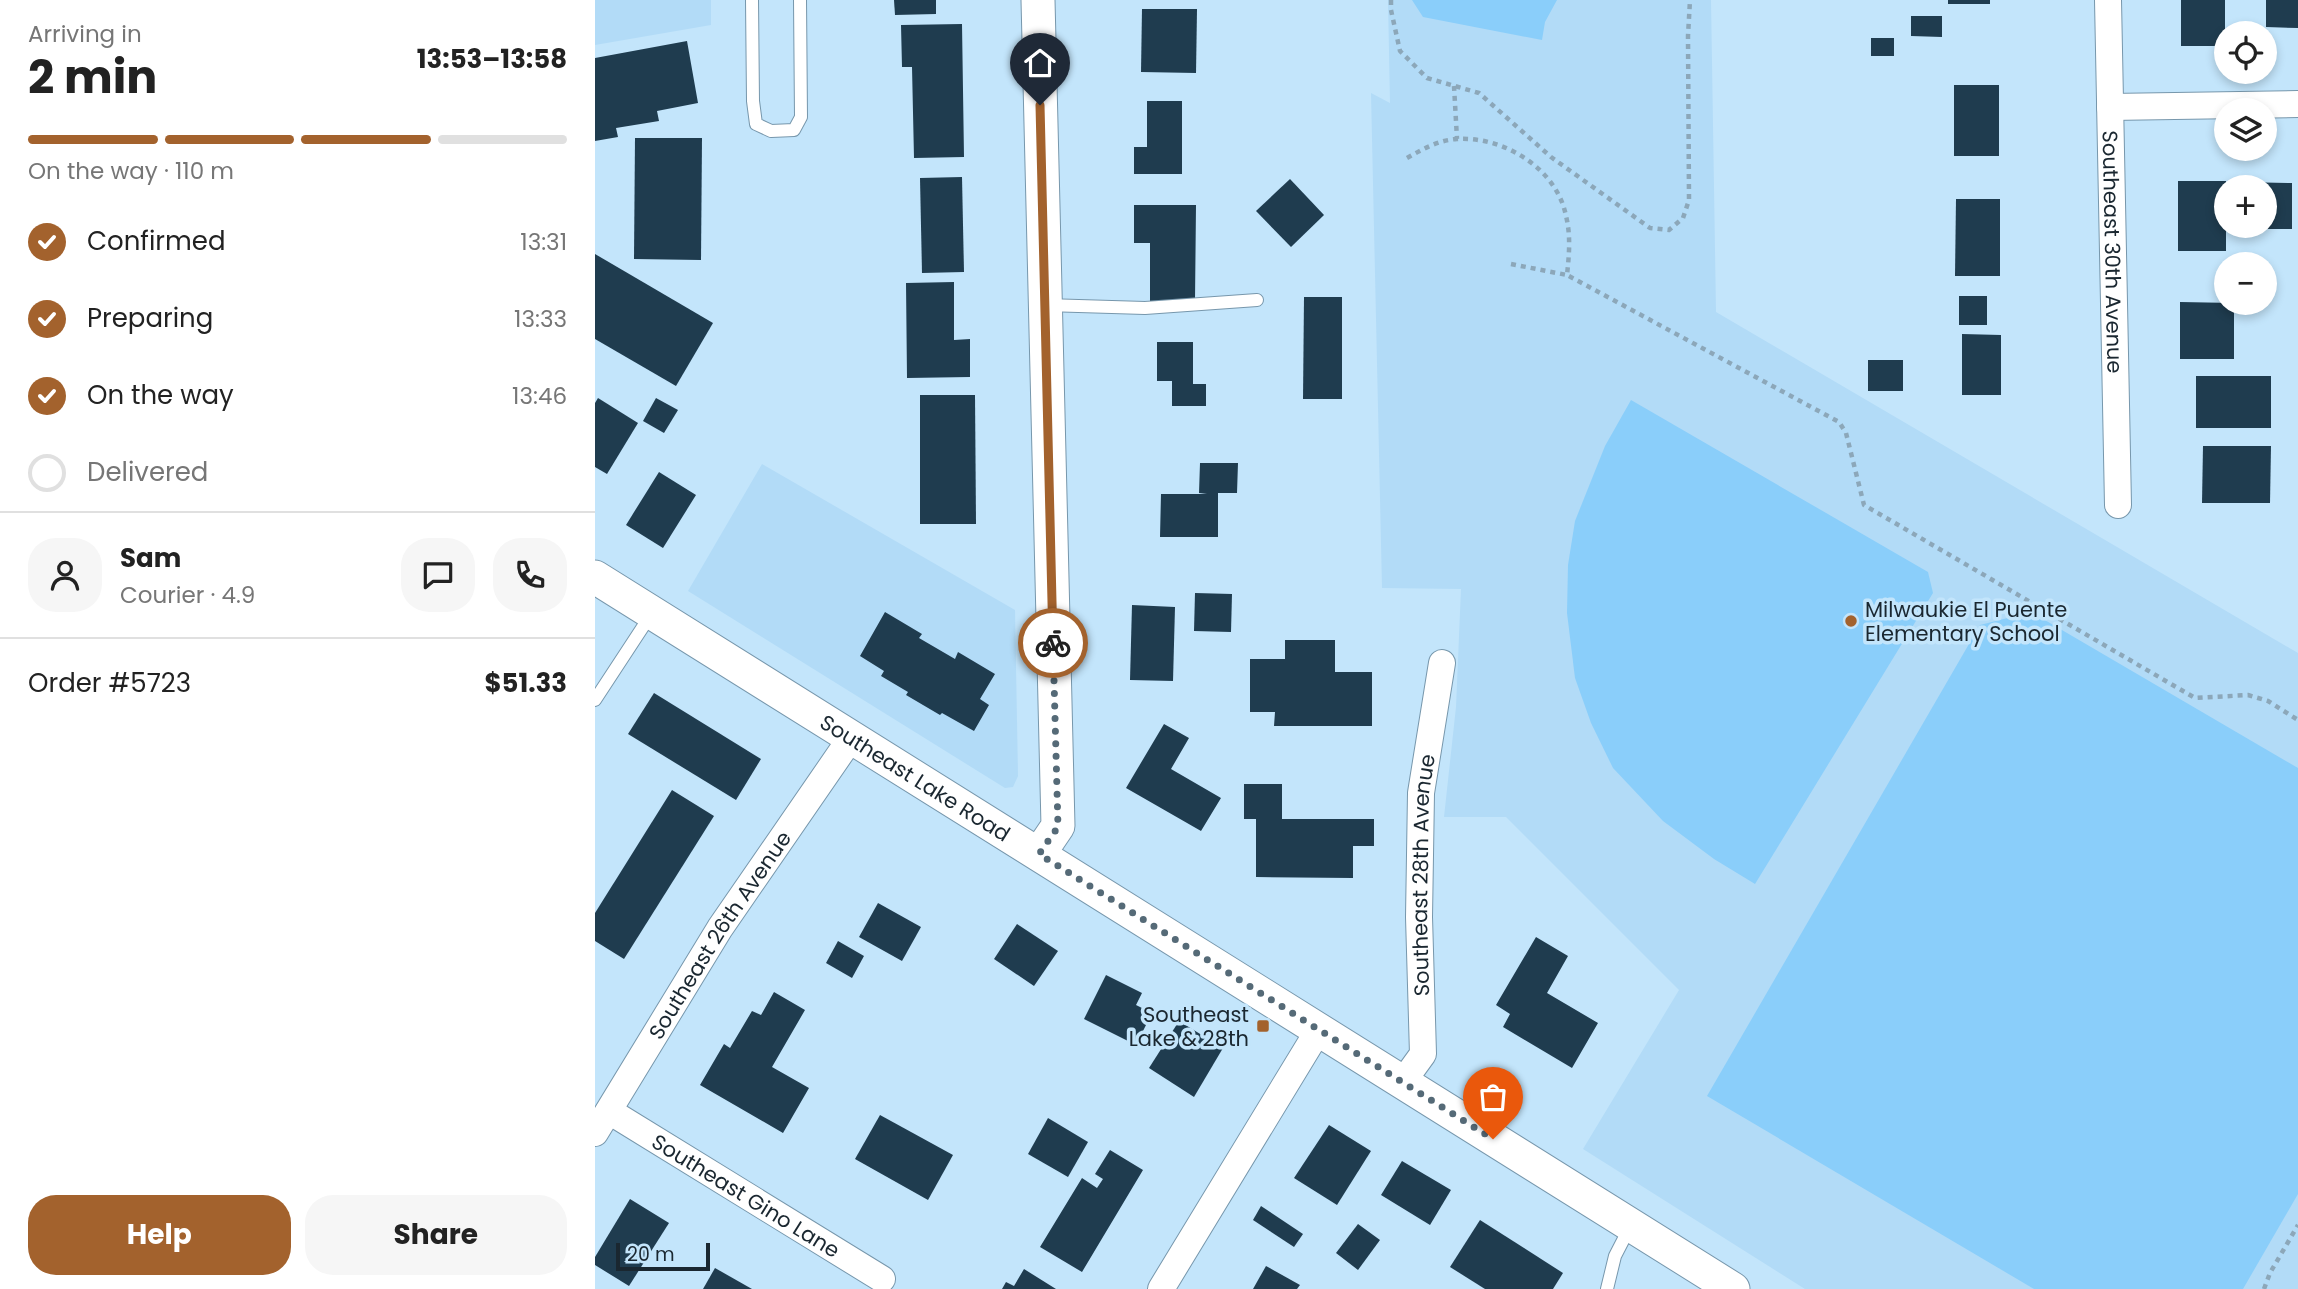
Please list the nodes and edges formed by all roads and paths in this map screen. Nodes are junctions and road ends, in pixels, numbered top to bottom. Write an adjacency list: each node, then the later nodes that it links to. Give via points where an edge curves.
1 (752, 0): 2 (lane, via 757,124 771,131 794,130 801,117)
2 (800, 0)
3 (1038, 0): 15 (street)
4 (1391, 0): 7 (path, via 1400,51 1427,78)
5 (1690, 0): 7 (path, via 1689,200 1683,218 1669,230 1650,228 1551,157 1479,93)
6 (2108, 0): 9 (street, Southeast 30th Avenue)
7 (1454, 86): 10 (path)
8 (2298, 104): 9 (street)
9 (2110, 107): 16 (street, Southeast 30th Avenue)
10 (1457, 139): 11 (path); 13 (path, via 1492,142 1530,160 1556,188 1570,242)
11 (1407, 158)
12 (1511, 264): 13 (path)
13 (1567, 275): 21 (path, via 1839,422 1846,433 1864,505 2195,698 2248,695 2268,701)
14 (1257, 300): 15 (lane, via 1146,308)
15 (1045, 305): 23 (street, via 1058,827)
16 (2118, 505)
17 (595, 577): 18 (street, Southeast Lake Road)
18 (652, 612): 20 (lane); 22 (street, Southeast Lake Road)
19 (1442, 663): 25 (street, Southeast 28th Avenue, via 1421,793 1423,1054)
20 (595, 700)
21 (2298, 720)
22 (851, 738): 23 (street, Southeast Lake Road); 26 (street, Southeast 26th Avenue, via 719,928)
23 (1039, 854): 24 (street, Southeast Lake Road)
24 (1318, 1031): 25 (street, Southeast Lake Road); 30 (street)
25 (1402, 1083): 27 (street, Southeast Lake Road)
26 (602, 1122): 29 (street, Southeast Gino Lane)
27 (1631, 1225): 31 (lane, via 1615,1256); 32 (street, Southeast Lake Road)
28 (2298, 1225): 33 (path)
29 (882, 1279)
30 (1161, 1289)
31 (1607, 1289)
32 (1733, 1289)
33 (2264, 1289)

